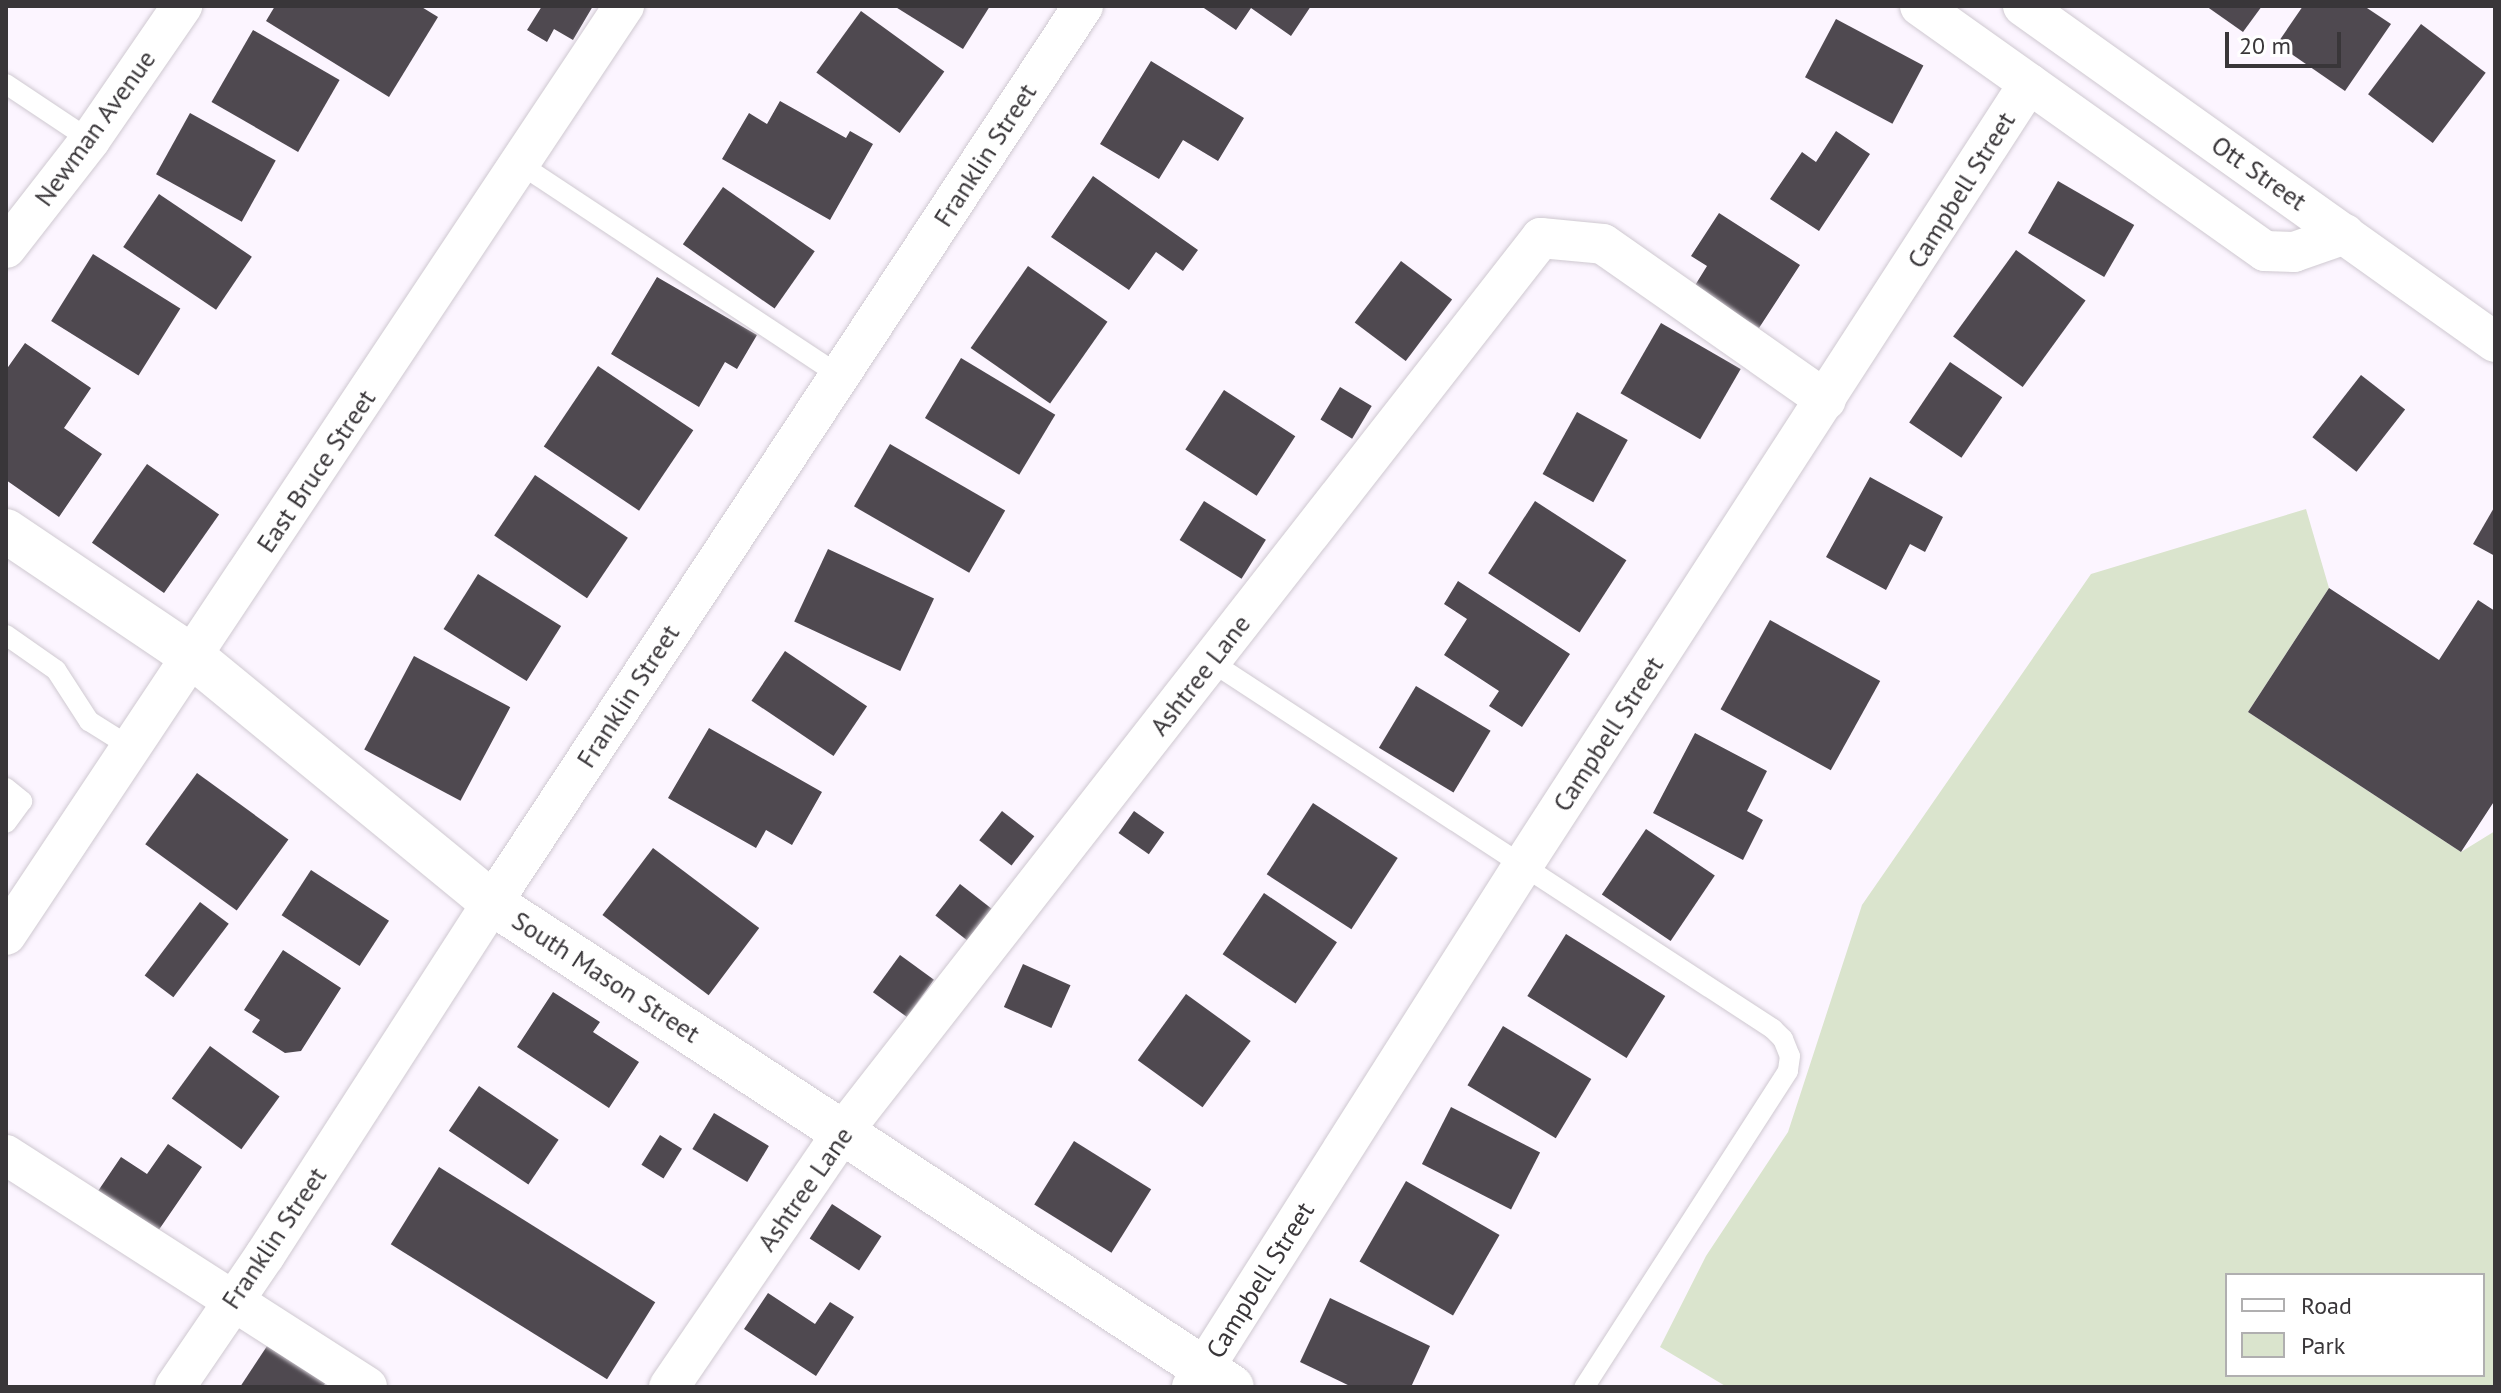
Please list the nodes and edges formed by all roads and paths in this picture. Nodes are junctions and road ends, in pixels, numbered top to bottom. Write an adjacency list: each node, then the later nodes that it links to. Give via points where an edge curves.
1 (182, 6): 8 (street, Newman Avenue)
2 (624, 6): 9 (street, East Bruce Street)
3 (1083, 6): 13 (street, Franklin Street)
4 (1920, 6): 6 (street, Campbell Street)
5 (2023, 6): 10 (street, Ott Street)
6 (2029, 83): 10 (street, Campbell Street, via 2265,251 2294,252); 14 (street, Campbell Street)
7 (6, 84): 8 (lane)
8 (90, 140): 11 (street, Newman Avenue)
9 (520, 164): 13 (lane); 17 (street, East Bruce Street)
10 (2345, 234): 12 (street, Ott Street)
11 (6, 248)
12 (2495, 342)
13 (839, 375): 23 (street, Franklin Street)
14 (1826, 400): 18 (street, Ashtree Lane, via 1603,244 1541,238); 22 (street, Campbell Street)
15 (6, 531): 17 (main road, South Mason Street)
16 (6, 635): 19 (lane, via 56,670 89,721)
17 (193, 657): 19 (street, East Bruce Street); 23 (main road, South Mason Street)
18 (1210, 661): 22 (lane); 25 (street, Ashtree Lane)
19 (132, 748): 24 (street, East Bruce Street)
20 (6, 788): 21 (lane, via 22,801)
21 (6, 823)
22 (1523, 865): 28 (street, Campbell Street); 32 (lane, via 1773,1029 1790,1056 1788,1071)
23 (492, 903): 25 (main road, South Mason Street); 27 (street, Franklin Street)
24 (13, 910)
25 (844, 1130): 28 (main road, South Mason Street); 31 (street, Ashtree Lane)
26 (6, 1155): 27 (street)
27 (232, 1301): 29 (street, Franklin Street); 30 (street)
28 (1210, 1381)
29 (175, 1387)
30 (367, 1387)
31 (669, 1387)
32 (1584, 1387)

